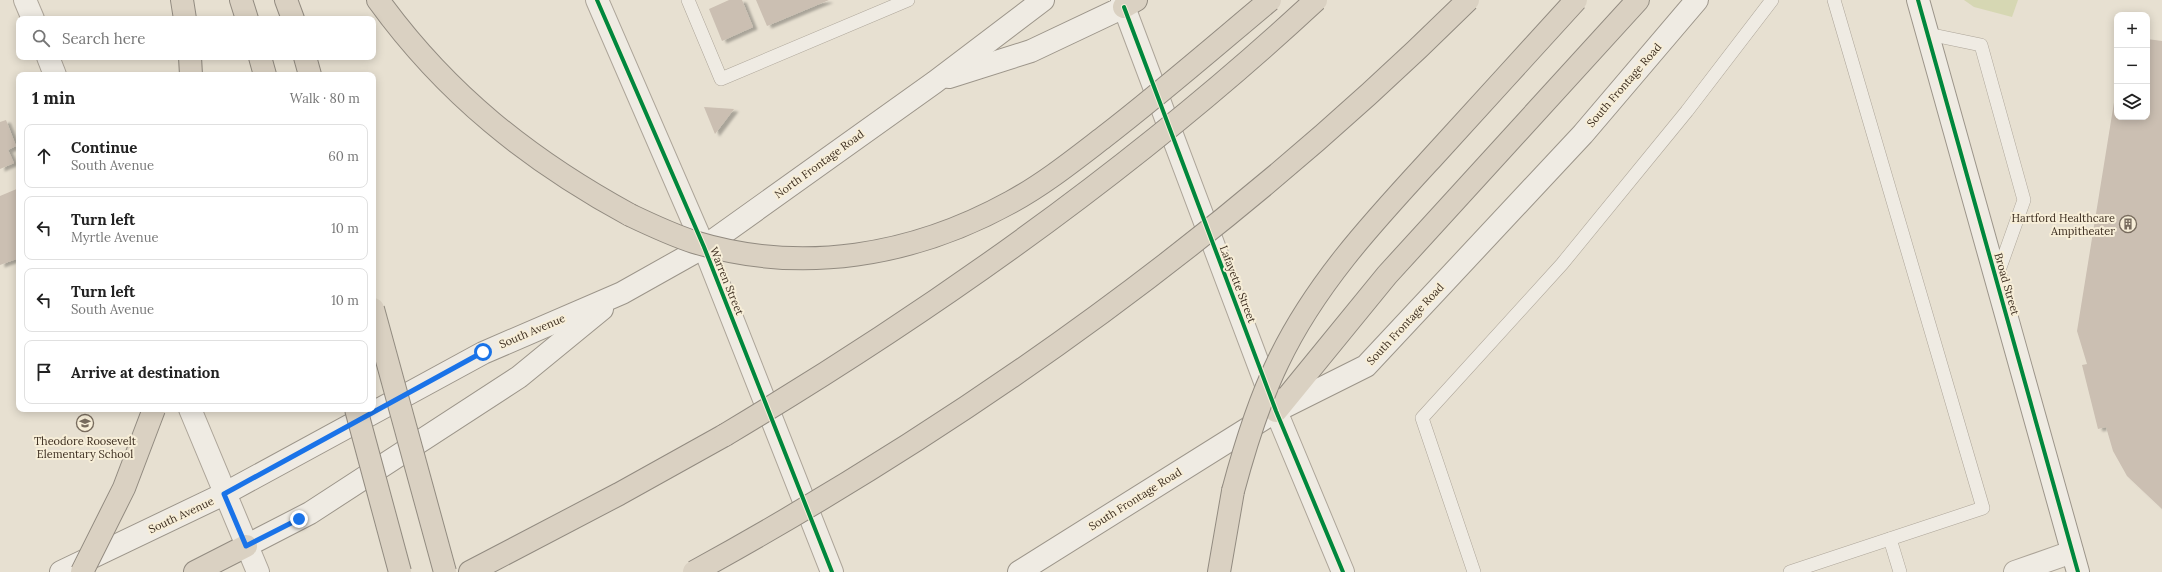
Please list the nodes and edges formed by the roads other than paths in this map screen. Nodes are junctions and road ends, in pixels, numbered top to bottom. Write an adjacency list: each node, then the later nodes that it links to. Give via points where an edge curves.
1 (25, 0): 20 (main road)
2 (182, 0): 21 (highway)
3 (241, 0): 22 (highway)
4 (286, 0): 23 (highway)
5 (378, 0): 10 (highway, bridge, via 416,48 460,96 542,163 630,215 693,242 728,250 794,259 827,259 889,249 940,234 1012,201 1046,180 1134,114)
6 (597, 0): 34 (main road, Warren Street)
7 (688, 0): 8 (lane, via 721,79)
8 (908, 0)
9 (1043, 0): 33 (main road, North Frontage Road)
10 (1270, 0)
11 (1316, 0): 54 (highway, bridge, via 1176,123 1093,189 905,323 816,381 725,435 613,498)
12 (1468, 0): 55 (highway, bridge, via 1354,107 1256,192 1092,320 909,445 813,505)
13 (1576, 0): 58 (highway, bridge, via 1390,203 1326,281 1309,307 1279,361 1253,422 1233,491)
14 (1638, 0): 39 (highway, via 1387,275)
15 (1697, 0): 39 (main road, South Frontage Road, via 1583,134 1366,366)
16 (1772, 0): 60 (lane, via 1687,111 1562,264 1422,418)
17 (1834, 0): 45 (lane, via 1983,508)
18 (1918, 0): 24 (main road, Broad Street)
19 (1128, 2): 33 (main road, North Frontage Road, via 1032,51); 39 (main road, Lafayette Street)
20 (32, 16)
21 (185, 16)
22 (247, 16)
23 (292, 16)
24 (1928, 34): 35 (main road, Broad Street); 35 (lane, via 1981,45 2024,200)
25 (49, 60): 29 (main road)
26 (190, 60): 30 (highway)
27 (261, 60): 31 (highway)
28 (306, 60): 32 (highway)
29 (55, 72)
30 (191, 72)
31 (264, 72)
32 (309, 72)
33 (935, 82): 34 (main road, North Frontage Road)
34 (704, 247): 36 (main road, South Avenue); 56 (main road, Warren Street)
35 (1996, 279): 47 (main road, Broad Street)
36 (622, 293): 38 (main road, South Avenue, via 483,352); 46 (main road, South Avenue, via 519,377 310,513)
37 (376, 320): 53 (highway, bridge)
38 (376, 411)
39 (1276, 411): 57 (main road, South Frontage Road); 59 (main road, Lafayette Street)
40 (153, 412): 49 (highway, bridge, via 124,488)
41 (191, 412): 44 (main road)
42 (357, 412): 52 (highway, bridge)
43 (374, 412): 44 (main road, South Avenue)
44 (224, 494): 46 (main road); 48 (main road, South Avenue)
45 (1890, 539): 61 (lane); 62 (lane)
46 (246, 546): 50 (highway); 51 (main road)
47 (2075, 562): 63 (main road)
48 (61, 572)
49 (82, 572)
50 (195, 572)
51 (258, 572)
52 (400, 572)
53 (445, 572)
54 (470, 572)
55 (694, 572)
56 (832, 572)
57 (1019, 572)
58 (1219, 572)
59 (1343, 572)
60 (1474, 572)
61 (1790, 572)
62 (1900, 572)
63 (2015, 572)

